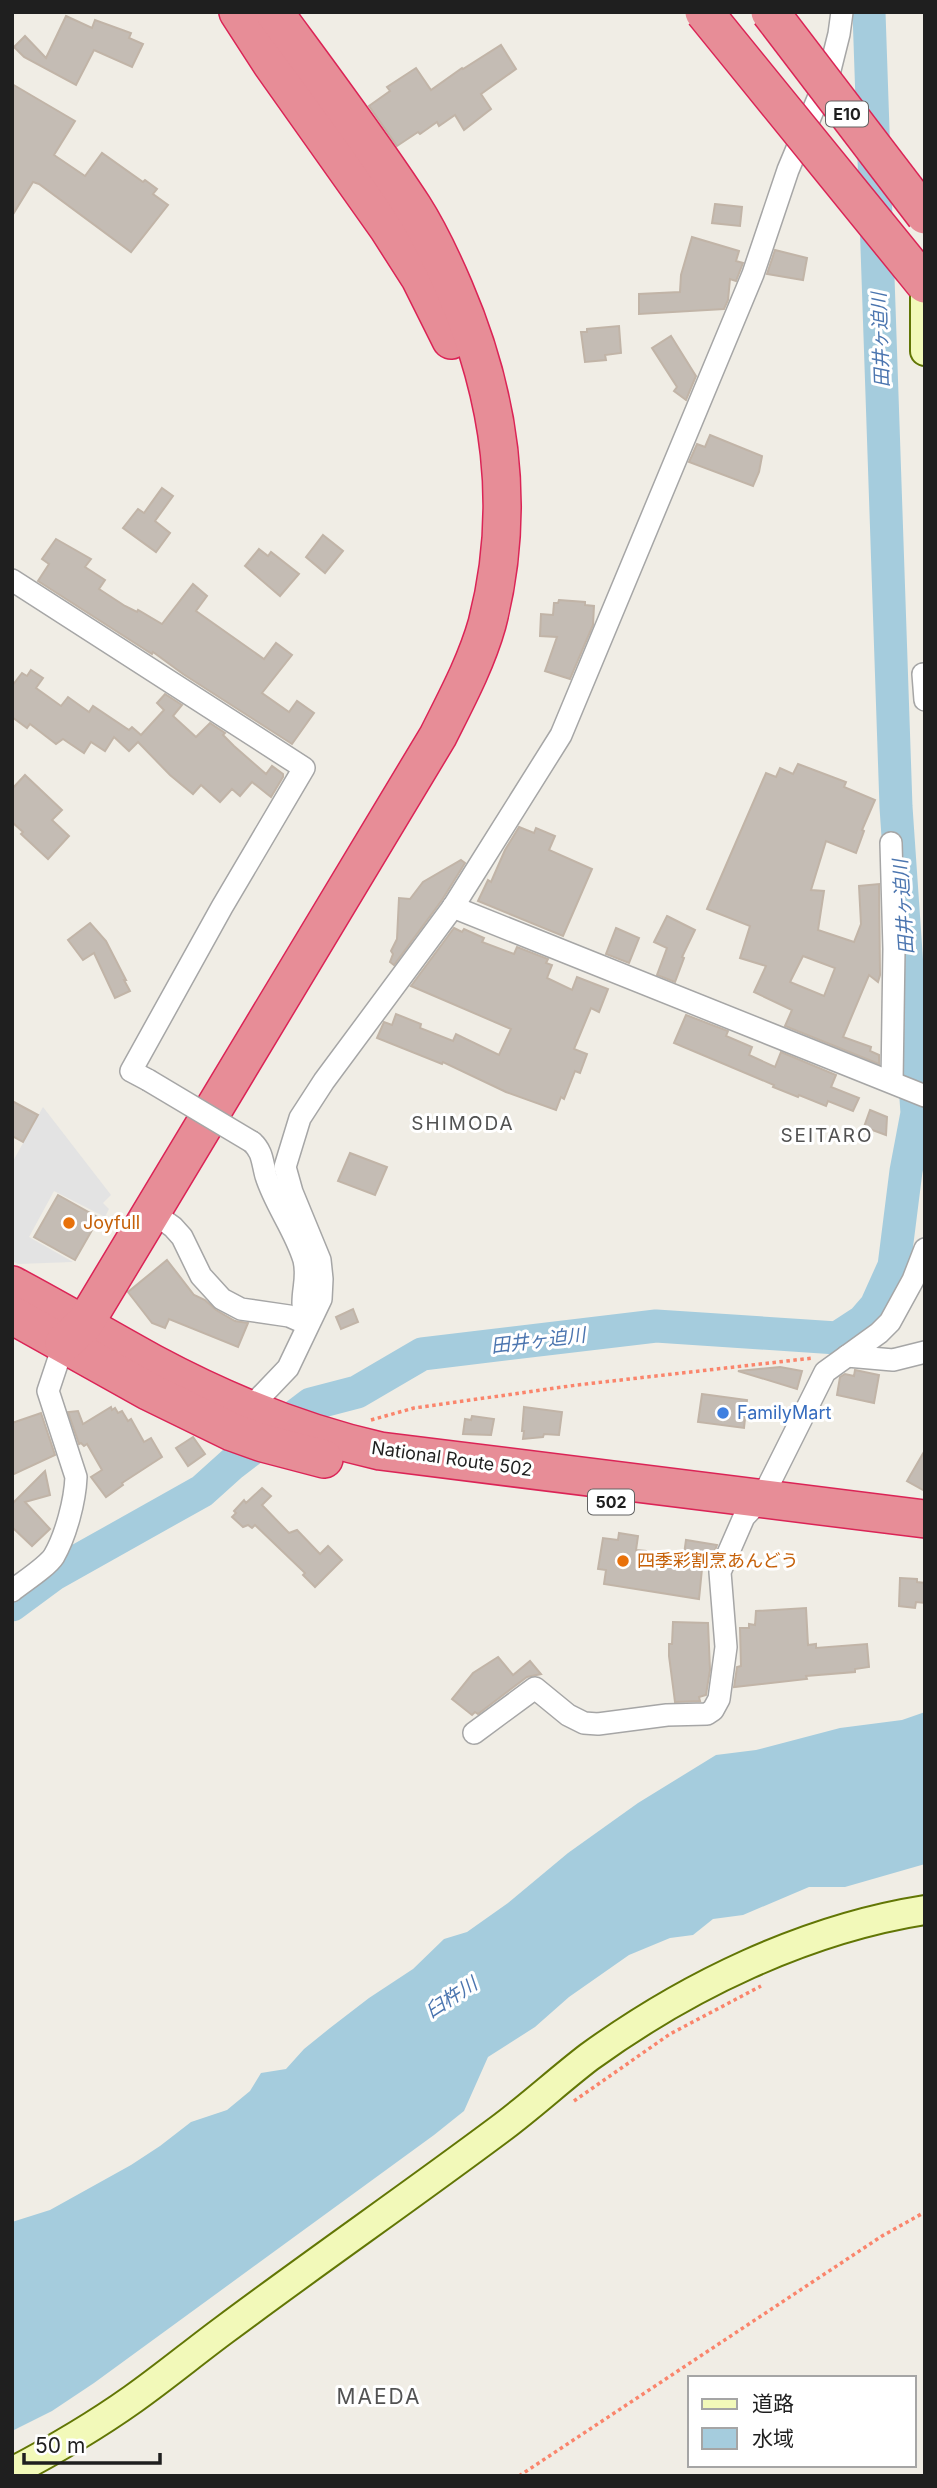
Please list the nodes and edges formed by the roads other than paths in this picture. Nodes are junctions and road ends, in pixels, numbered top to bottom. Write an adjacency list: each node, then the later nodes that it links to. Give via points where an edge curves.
1 (238, 12): 22 (highway, via 388,228 446,327 477,425 483,524 477,575 449,669 420,727)
2 (274, 12): 6 (highway)
3 (705, 12): 8 (highway, bridge)
4 (770, 12): 7 (highway, E10, bridge)
5 (842, 12): 14 (street, via 830,70 788,170 753,274 561,735)
6 (289, 28): 17 (highway, via 414,209 463,310 482,361 503,474 497,579 469,674 438,736)
7 (925, 215)
8 (925, 284): 9 (street)
9 (925, 351)
10 (12, 580): 21 (street, bridge, via 304,768 131,1071 261,1150 275,1198 304,1261)
11 (925, 674): 12 (street)
12 (925, 700)
13 (891, 843): 15 (street)
14 (453, 907): 15 (street); 21 (street, via 300,1118 285,1167 320,1260 321,1299)
15 (897, 1084): 16 (street)
16 (925, 1096)
17 (152, 1212): 21 (street, via 182,1237 201,1276 222,1299 241,1309 289,1316); 22 (highway)
18 (925, 1249): 24 (street, via 890,1322)
19 (12, 1285): 22 (highway, National Route 502 / 502)
20 (12, 1315): 22 (highway, National Route 502 / 502)
21 (307, 1324): 25 (street, via 288,1368)
22 (72, 1327): 25 (highway, National Route 502 / 502, via 152,1363); 29 (street, via 48,1391 76,1477 71,1511 53,1557)
23 (925, 1352): 24 (street, via 893,1360)
24 (847, 1356): 26 (street, via 825,1372)
25 (241, 1420): 26 (highway, National Route 502 / 502, via 308,1444)
26 (753, 1508): 27 (highway, National Route 502 / 502); 28 (highway, National Route 502 / 502); 30 (street, via 720,1572 726,1647 719,1699 713,1710 584,1723 535,1688)
27 (925, 1519)
28 (925, 1541)
29 (12, 1591)
30 (474, 1733)
31 (925, 1910): 32 (street, via 885,1917 775,1952 660,2012 589,2057 538,2101 132,2399)
32 (12, 2472)

